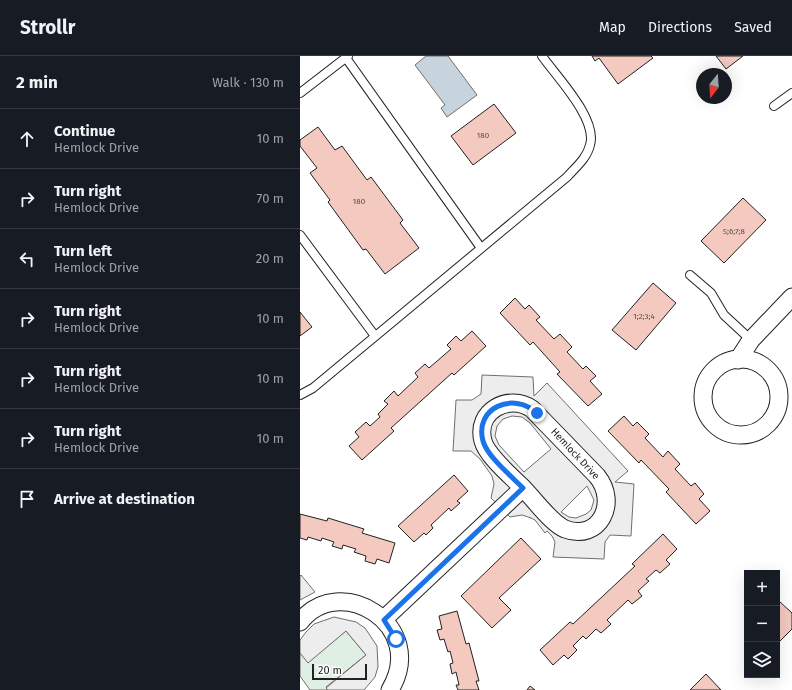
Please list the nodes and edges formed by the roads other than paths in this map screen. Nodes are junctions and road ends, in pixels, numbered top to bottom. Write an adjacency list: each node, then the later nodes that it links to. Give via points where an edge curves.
1 (542, 56): 7 (lane, via 586,118 591,132 591,144 585,157 567,177)
2 (347, 57): 3 (lane); 7 (lane)
3 (300, 93)
4 (792, 93): 5 (lane)
5 (774, 106)
6 (300, 236): 10 (lane)
7 (481, 248): 10 (lane)
8 (690, 275): 11 (lane, via 710,294 724,315)
9 (792, 297): 11 (street)
10 (375, 336): 13 (lane, via 313,388)
11 (751, 340): 12 (street)
12 (738, 360): 12 (street, via 748,360 766,368 777,385 779,395 779,405 770,423 753,433 742,435 722,430 708,415 704,405 706,384 711,374 718,367)
13 (300, 395)
14 (523, 488): 14 (street, Hemlock Drive, via 489,452 483,440 483,427 488,416 497,407 508,402 527,405 537,413 601,481 606,493 607,506 602,517 593,526 582,531 569,530 558,524); 15 (street)
15 (384, 620): 16 (street, via 365,607 343,602 320,607); 17 (street, via 396,639 399,650 398,673)
16 (300, 622)
17 (390, 690)

